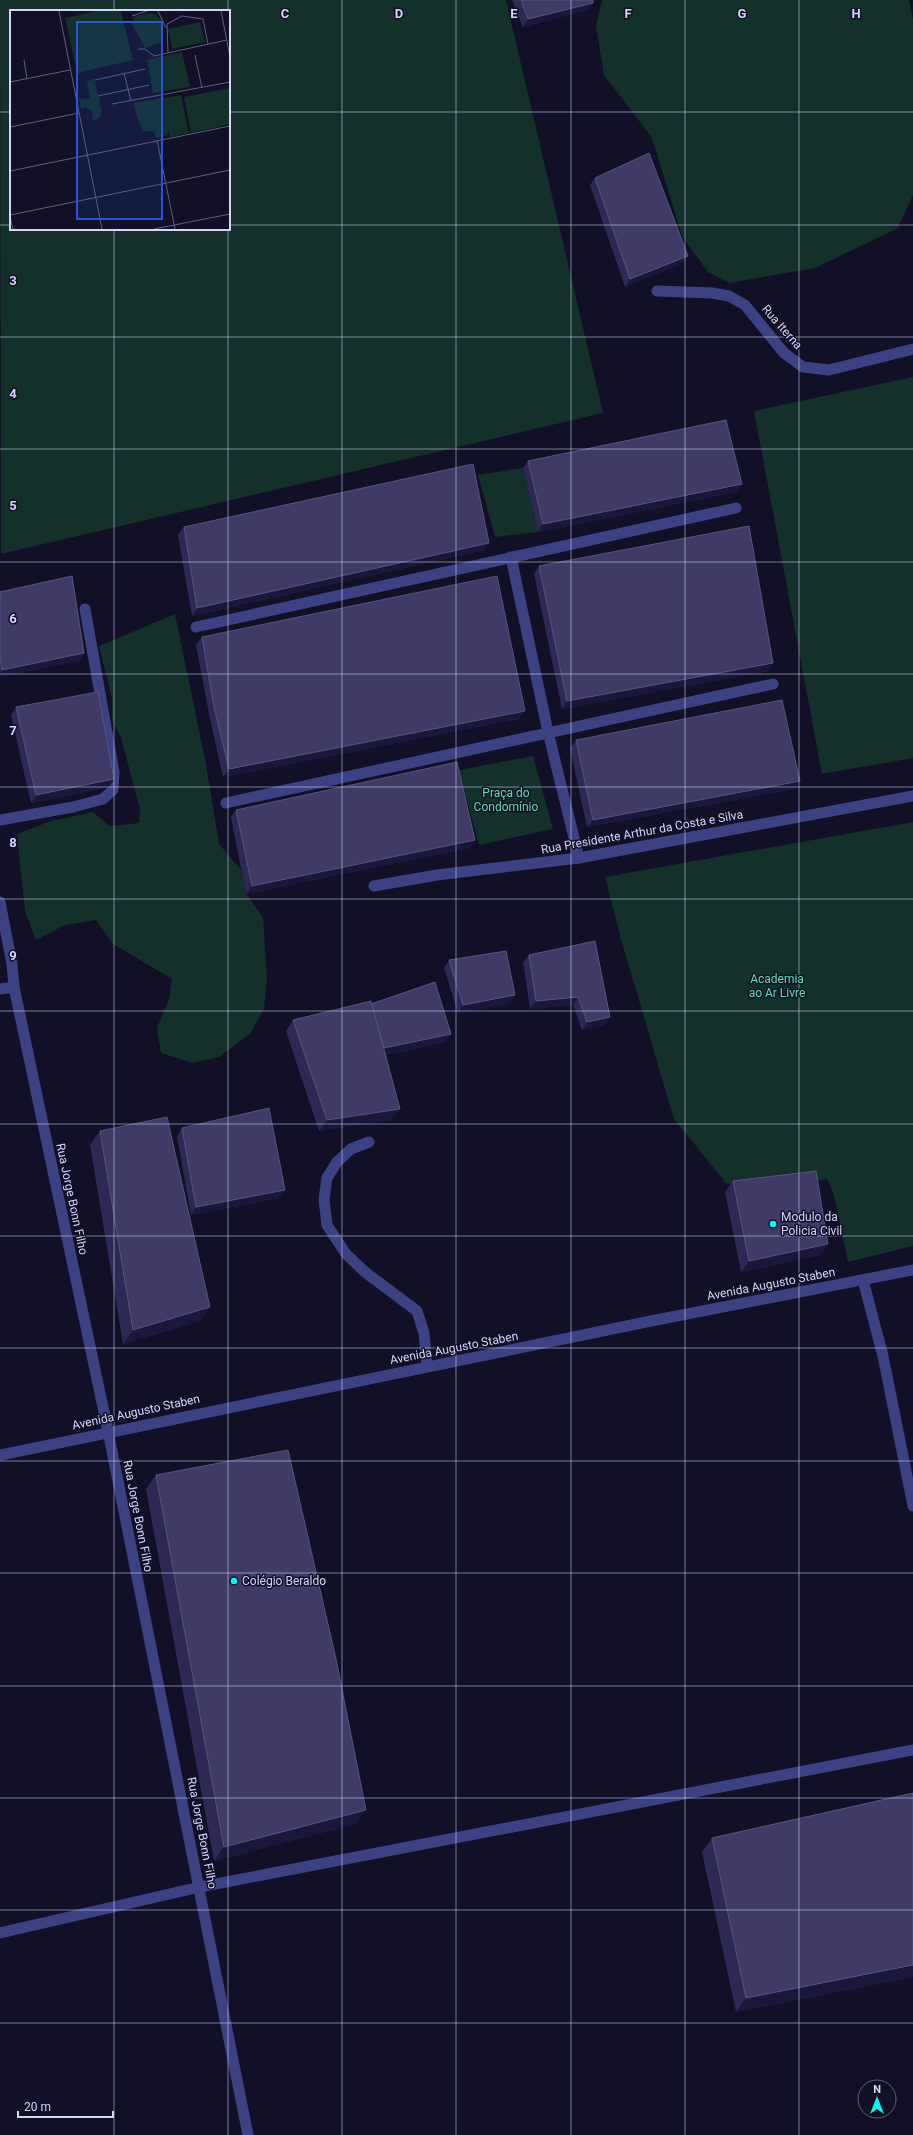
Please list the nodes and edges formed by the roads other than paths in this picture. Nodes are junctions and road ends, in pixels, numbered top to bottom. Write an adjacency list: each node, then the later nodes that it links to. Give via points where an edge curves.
1 (657, 291): 2 (street, Rua Iterna, via 729,296 746,305 784,353 803,367 829,370)
2 (913, 348)
3 (736, 508): 4 (street)
4 (510, 557): 6 (street); 8 (street)
5 (85, 609): 11 (street, via 114,772 113,790 104,799)
6 (196, 627)
7 (773, 684): 8 (street)
8 (548, 732): 10 (street); 12 (street)
9 (913, 796): 12 (street, Rua Presidente Arthur da Costa e Silva)
10 (226, 803)
11 (0, 820)
12 (579, 858): 13 (street, Rua Presidente Arthur da Costa e Silva, via 438,875)
13 (374, 886)
14 (0, 902): 15 (street, Rua Jorge Bonn Filho)
15 (14, 987): 16 (street); 21 (street, Rua Jorge Bonn Filho)
16 (0, 990)
17 (369, 1142): 20 (street, via 351,1149 336,1162 327,1178 324,1199 327,1225 346,1254 365,1272 417,1311 424,1333)
18 (913, 1270): 19 (street, Avenida Augusto Staben)
19 (863, 1280): 20 (street, Avenida Augusto Staben); 23 (street, via 883,1356)
20 (427, 1366): 21 (street, Avenida Augusto Staben)
21 (108, 1431): 22 (street, Avenida Augusto Staben); 25 (street, Rua Jorge Bonn Filho)
22 (0, 1454)
23 (913, 1506)
24 (913, 1750): 25 (street)
25 (200, 1887): 26 (street); 27 (street, Rua Jorge Bonn Filho)
26 (0, 1933)
27 (248, 2135)

